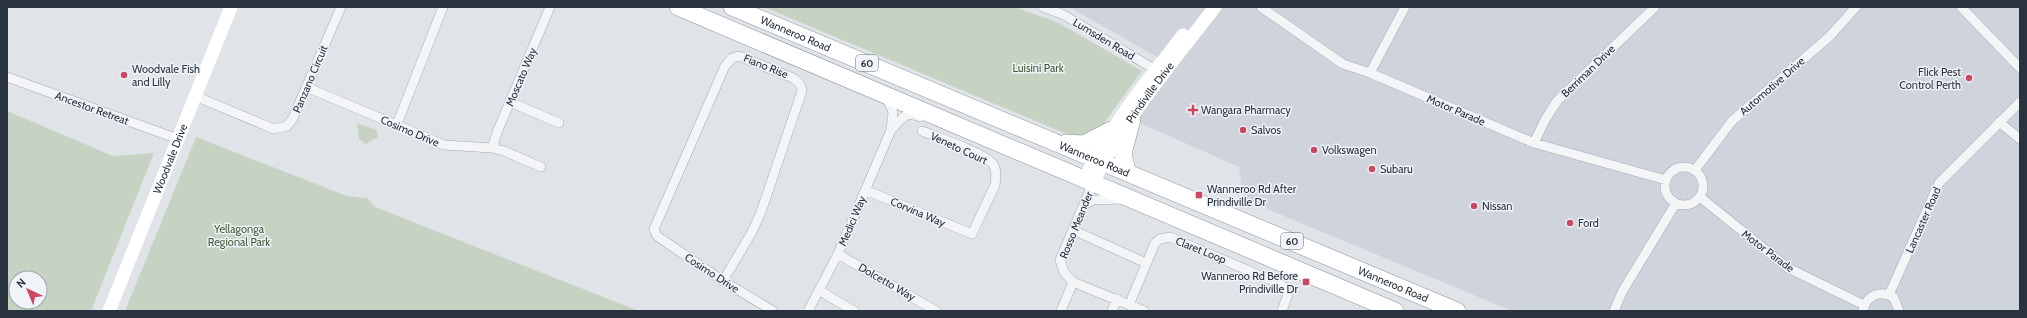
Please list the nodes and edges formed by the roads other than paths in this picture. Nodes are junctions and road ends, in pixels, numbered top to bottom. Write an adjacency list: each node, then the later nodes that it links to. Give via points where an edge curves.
1 (231, 7): 20 (street, Woodvale Drive)
2 (341, 7): 19 (street, Panzano Circuit)
3 (443, 7): 28 (street)
4 (550, 7): 22 (street, Moscato Way)
5 (732, 7): 34 (highway, Wanneroo Road / 60)
6 (1043, 7): 16 (street, Lumsden Road, via 1064,15)
7 (1204, 7): 16 (street, Prindiville Drive)
8 (1215, 7): 16 (street, Prindiville Drive)
9 (1261, 7): 17 (street, Motor Parade, via 1343,64)
10 (1405, 7): 17 (street)
11 (1655, 7): 35 (street, Berriman Drive, via 1557,101)
12 (1856, 7): 39 (street, Automotive Drive, via 1830,36 1732,120)
13 (1961, 7): 15 (street)
14 (682, 8): 21 (highway, Wanneroo Road / 60)
15 (2020, 68)
16 (1160, 73): 25 (street, Prindiville Drive); 30 (street, Prindiville Drive)
17 (1370, 73): 35 (street, Motor Parade)
18 (7, 76): 32 (street, Ancestor Retreat)
19 (306, 87): 20 (street, Panzano Circuit, via 293,118 287,126 280,129 267,127); 28 (street, Cosimo Drive)
20 (196, 96): 32 (street, Woodvale Drive)
21 (886, 96): 24 (highway, Wanneroo Road / 60); 29 (street, Medici Way, via 892,112)
22 (510, 102): 27 (street); 36 (street, Moscato Way)
23 (2020, 102): 26 (street, Lancaster Road)
24 (937, 118): 29 (street, Medici Way, via 928,120 910,114 903,116); 42 (highway, Wanneroo Road / 60)
25 (1132, 120): 37 (street, Prindiville Drive); 40 (highway, via 1123,154)
26 (1999, 122): 33 (street); 56 (street, Lancaster Road, via 1939,183)
27 (559, 123)
28 (397, 124): 36 (street, Cosimo Drive, via 444,145)
29 (891, 130): 43 (street, Medici Way)
30 (1111, 130): 34 (highway, via 1084,144); 37 (street, Prindiville Drive)
31 (922, 131): 50 (street, Veneto Court, via 984,157 994,167 995,185)
32 (178, 139): 60 (street, Woodvale Drive)
33 (2020, 139)
34 (1056, 142): 37 (highway, Wanneroo Road / 60)
35 (1534, 143): 41 (street, Motor Parade)
36 (492, 148): 38 (street, Cosimo Drive)
37 (1099, 160): 40 (highway, Wanneroo Road / 60); 42 (street, Prindiville Drive)
38 (541, 167)
39 (1695, 170): 41 (street, via 1681,167 1669,174); 44 (street, via 1703,182)
40 (1127, 171): 70 (highway, Wanneroo Road / 60)
41 (1666, 180): 46 (street, via 1666,194)
42 (1089, 181): 45 (highway, Wanneroo Road / 60); 47 (street, Rosso Meander)
43 (865, 190): 50 (street, Corvina Way); 51 (street, Medici Way)
44 (1700, 197): 46 (street, via 1689,205); 59 (street, Motor Parade, via 1788,268)
45 (1137, 201): 47 (street, via 1093,200); 69 (highway, Wanneroo Road / 60)
46 (1676, 203): 71 (street, via 1622,292)
47 (1083, 206): 48 (street, Rosso Meander)
48 (1073, 230): 52 (street); 54 (street, Rosso Meander, via 1060,260 1064,272)
49 (654, 232): 53 (street, Cosimo Drive); 53 (street, Fiano Rise, via 655,224 727,62 736,56 743,56 793,78 800,84 802,96 787,131 772,183 752,232)
50 (972, 234)
51 (838, 254): 55 (street, Medici Way); 64 (street, Dolcetto Way)
52 (1146, 263): 58 (street, Claret Loop); 68 (street, Claret Loop, via 1155,243 1165,237 1176,239 1284,286 1288,294)
53 (723, 281): 61 (street, Cosimo Drive)
54 (1073, 282): 57 (street); 65 (street)
55 (820, 291): 62 (street, Medici Way); 63 (street)
56 (1889, 295): 59 (street, via 1877,294 1867,300); 72 (street, via 1898,303)
57 (1117, 300): 58 (street); 66 (street)
58 (1129, 305): 67 (street)
59 (1863, 308)
60 (109, 311)
61 (773, 311)
62 (808, 311)
63 (854, 311)
64 (936, 311)
65 (1061, 311)
66 (1112, 311)
67 (1144, 311)
68 (1282, 311)
69 (1395, 311)
70 (1457, 311)
71 (1614, 311)
72 (1899, 311)

